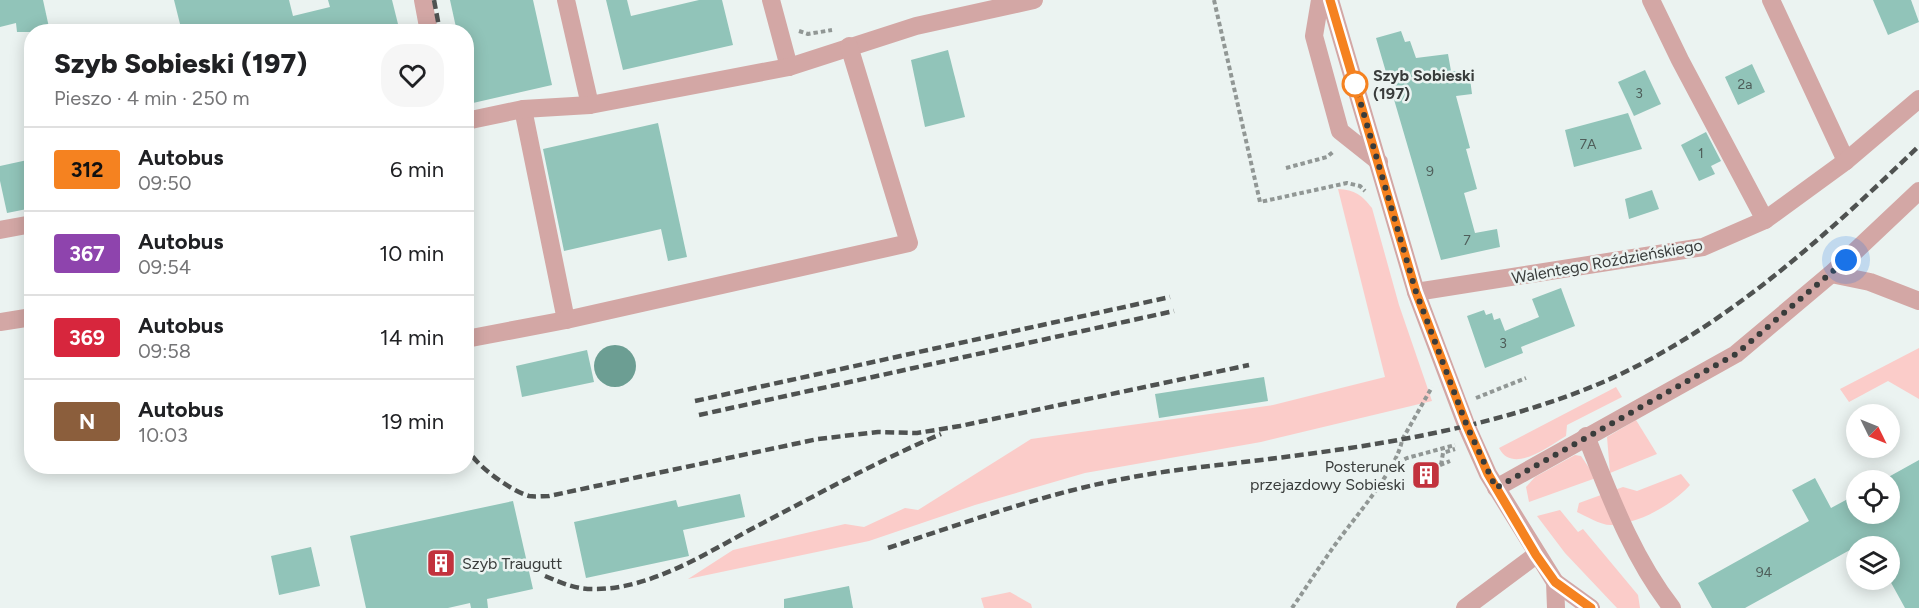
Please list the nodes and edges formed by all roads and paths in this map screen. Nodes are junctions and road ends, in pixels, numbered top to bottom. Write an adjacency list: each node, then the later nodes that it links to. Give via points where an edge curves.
1 (423, 0): 10 (street)
2 (566, 0): 16 (street)
3 (771, 0): 14 (street)
4 (1034, 0): 13 (street, via 916,26)
5 (1214, 0): 22 (path, via 1260,202 1347,183 1360,186)
6 (1320, 0): 20 (street, via 1314,36 1340,131)
7 (1330, 0): 20 (street)
8 (1651, 0): 23 (street)
9 (1771, 0): 19 (street)
10 (428, 24)
11 (793, 27): 12 (path, via 808,34)
12 (841, 28)
13 (849, 46): 14 (street); 30 (street, via 909,243)
14 (789, 66): 16 (street)
15 (1919, 99): 19 (street, Walentego Roździeńskiego)
16 (590, 105): 17 (street)
17 (523, 109): 18 (street); 30 (street)
18 (474, 119)
19 (1846, 161): 23 (street, Walentego Roździeńskiego)
20 (1379, 162): 27 (street)
21 (1919, 191): 26 (street)
22 (1370, 195)
23 (1765, 220): 27 (street, Walentego Roździeńskiego, via 1703,247)
24 (24, 226): 25 (street)
25 (0, 230)
26 (1831, 274): 28 (street, via 1869,282); 36 (street, via 1736,354)
27 (1416, 292): 43 (street, via 1467,426)
28 (1919, 301)
29 (24, 318): 31 (street)
30 (566, 320): 32 (street)
31 (0, 322)
32 (474, 337)
33 (1526, 378): 35 (path)
34 (1438, 390): 41 (path, via 1435,381)
35 (1474, 399)
36 (1586, 436): 43 (street); 50 (street, via 1629,540 1651,581)
37 (1455, 437): 38 (path)
38 (1459, 444): 40 (path, via 1460,447 1443,453); 41 (path)
39 (1450, 461): 40 (path)
40 (1441, 465): 42 (path)
41 (1391, 466): 46 (path)
42 (1433, 468)
43 (1496, 488): 44 (street)
44 (1536, 555): 45 (street); 47 (street)
45 (1555, 582): 48 (street); 49 (street)
46 (1292, 608)
47 (1465, 608)
48 (1556, 608)
49 (1591, 608)
50 (1672, 608)

